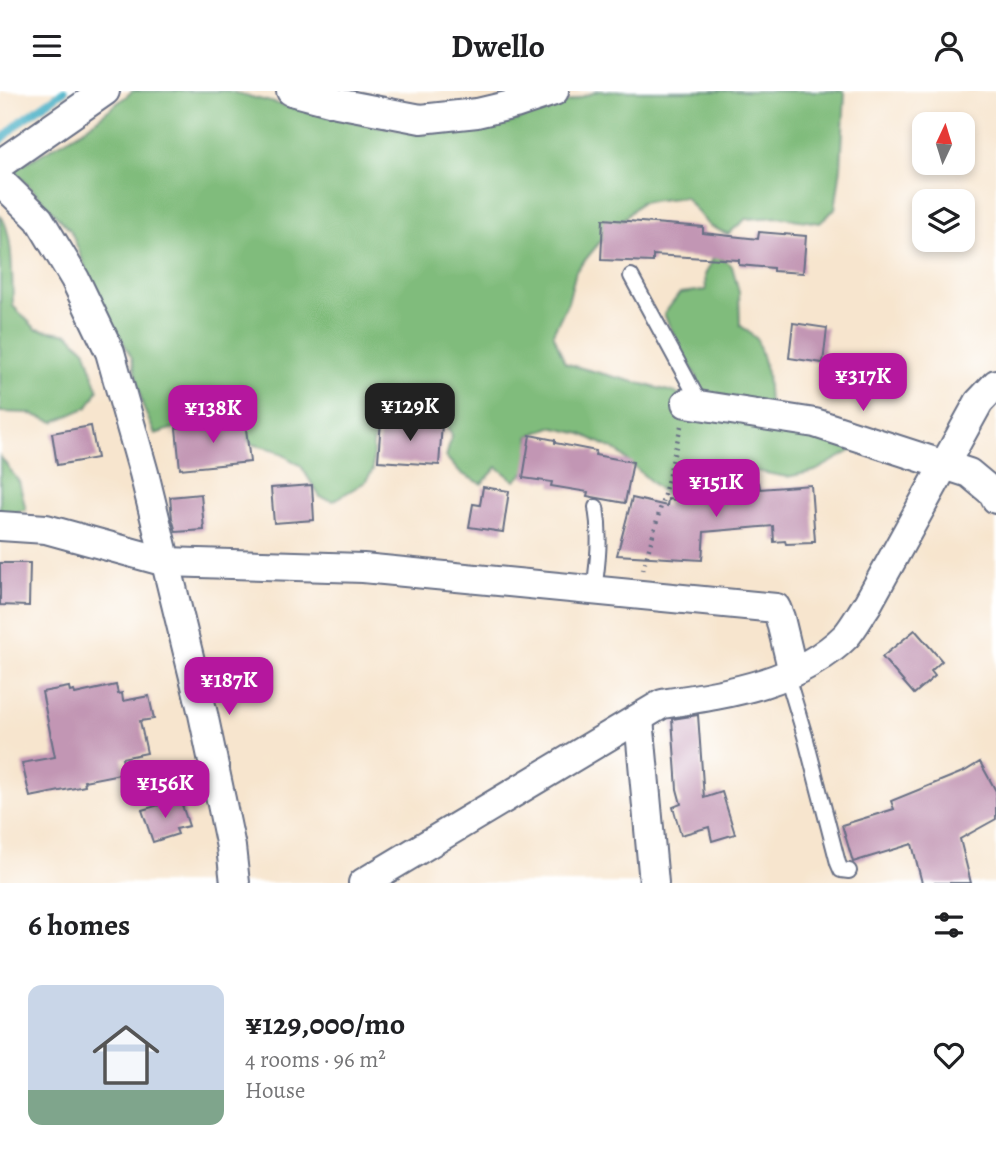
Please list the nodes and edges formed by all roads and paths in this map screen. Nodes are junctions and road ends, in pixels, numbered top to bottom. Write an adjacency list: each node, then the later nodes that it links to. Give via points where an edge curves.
1 (105, 91): 4 (street)
2 (291, 91): 3 (street, via 421,119 477,113)
3 (554, 91)
4 (0, 165)
5 (0, 181): 13 (street, via 39,219 75,279 110,352)
6 (631, 275): 8 (lane)
7 (996, 384): 9 (street, via 979,402)
8 (694, 405): 9 (street, via 815,423); 15 (path)
9 (943, 465): 10 (street, via 969,473); 16 (street, via 848,634)
10 (996, 499)
11 (596, 507): 14 (lane, via 599,547)
12 (0, 526): 13 (street, via 46,529)
13 (166, 562): 14 (street, via 363,568); 19 (street, via 204,714)
14 (594, 591): 15 (street)
15 (636, 595): 16 (street, via 776,608)
16 (790, 674): 17 (street, via 703,698 662,704); 18 (lane, via 838,863 841,870)
17 (639, 719): 20 (street); 21 (street)
18 (849, 871)
19 (235, 883)
20 (363, 883)
21 (654, 883)

